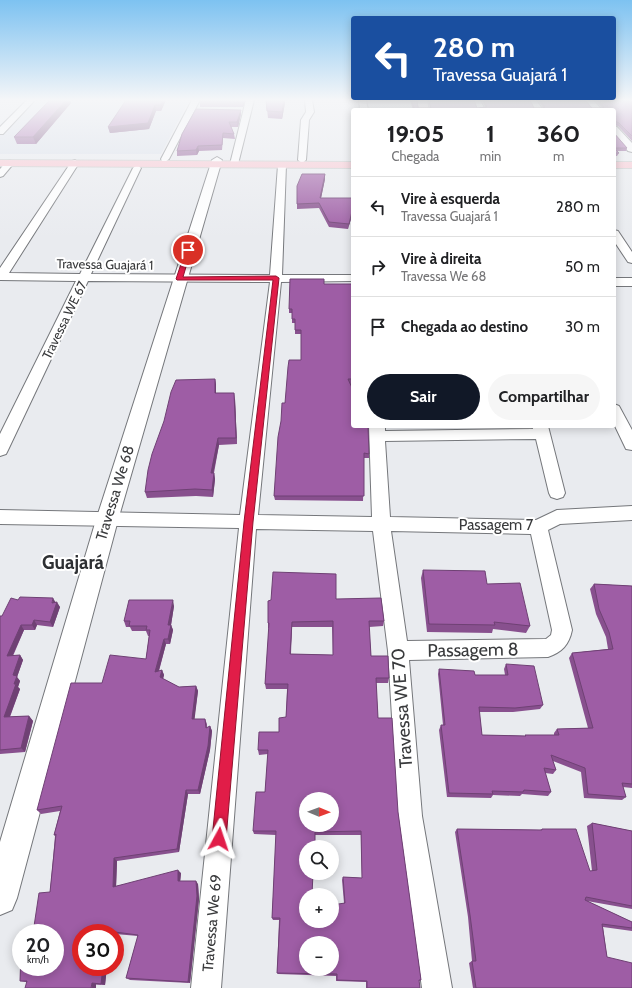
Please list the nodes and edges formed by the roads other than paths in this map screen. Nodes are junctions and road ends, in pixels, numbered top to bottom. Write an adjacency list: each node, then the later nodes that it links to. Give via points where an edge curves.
1 (173, 146): 4 (street)
2 (231, 146): 11 (street)
3 (303, 146): 5 (street)
4 (165, 159): 9 (main road); 10 (main road)
5 (302, 160): 6 (main road); 12 (main road)
6 (351, 160)
7 (616, 161): 8 (main road)
8 (632, 161)
9 (3, 162): 13 (main road); 19 (street)
10 (182, 162): 11 (main road); 13 (main road)
11 (225, 162): 12 (main road); 26 (street, Travessa We 68)
12 (262, 162): 14 (main road)
13 (75, 163): 22 (street)
14 (282, 165): 15 (main road); 24 (street, Travessa We 69)
15 (351, 165)
16 (616, 165): 17 (main road)
17 (632, 166)
18 (137, 168): 23 (street, Travessa WE 67)
19 (0, 174)
20 (616, 236): 21 (street)
21 (632, 260)
22 (0, 276): 23 (street, Travessa Guajará 1)
23 (84, 278): 26 (street, Travessa Guajará 1); 33 (street, Travessa WE 67)
24 (276, 278): 25 (street, Travessa Guajará 1); 26 (street, Travessa Guajará 1); 38 (street, Travessa We 69)
25 (351, 278)
26 (180, 279): 37 (street, Travessa We 68)
27 (616, 282): 28 (street)
28 (632, 282)
29 (616, 413): 32 (street)
30 (541, 430): 31 (street); 34 (street)
31 (377, 431): 39 (street, Travessa WE 70)
32 (632, 445)
33 (0, 450)
34 (557, 493)
35 (632, 513): 40 (street, Passagem 7, via 557,516)
36 (0, 518): 37 (street, Passagem 7)
37 (107, 520): 38 (street, Passagem 7); 42 (street, Travessa We 68)
38 (248, 522): 39 (street, Passagem 7); 43 (street, Travessa We 69)
39 (381, 524): 40 (street, Passagem 7); 41 (street, Travessa WE 70)
40 (538, 527): 41 (street, Passagem 8, via 562,630 560,640 555,645 548,648)
41 (398, 651): 44 (street, Travessa WE 70, via 410,816)
42 (0, 898)
43 (206, 988)
44 (437, 988)

